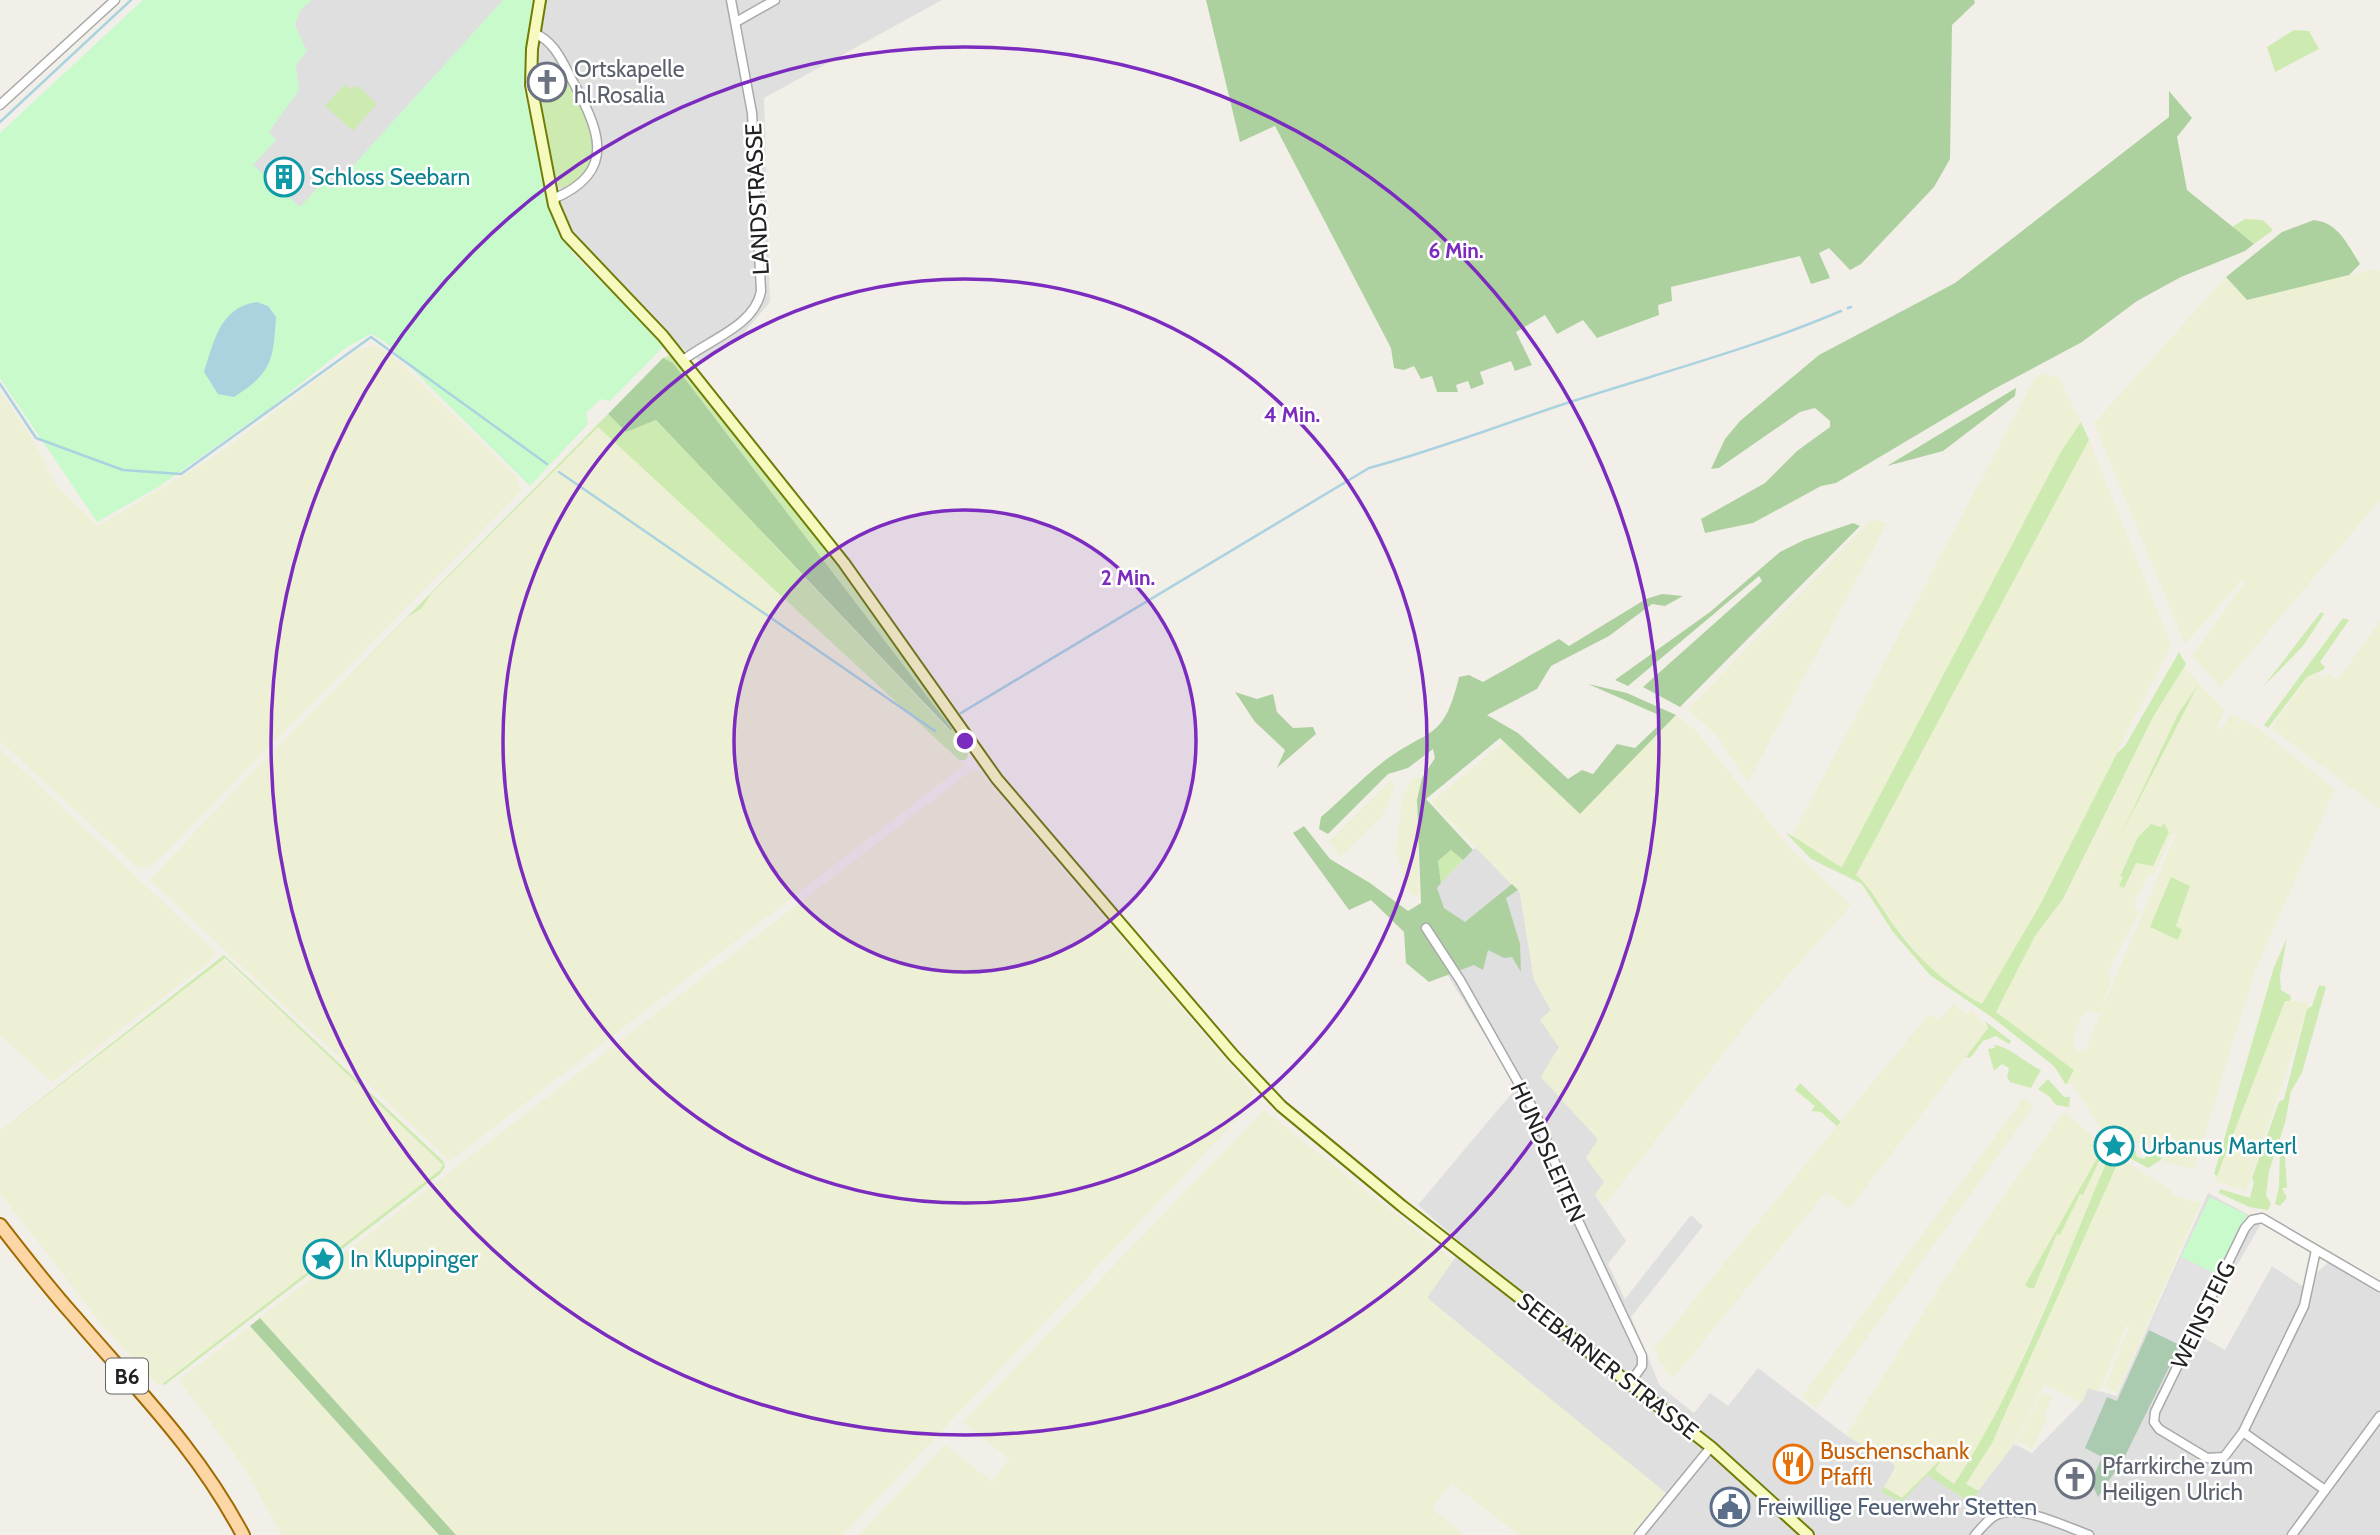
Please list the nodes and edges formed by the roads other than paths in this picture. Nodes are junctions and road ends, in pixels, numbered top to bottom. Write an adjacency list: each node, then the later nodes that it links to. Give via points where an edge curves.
1 (115, 0): 7 (street)
2 (540, 0): 6 (main road, SEEBARNER STRASSE)
3 (731, 0): 5 (street, LANDSTRASSE)
4 (775, 0): 5 (street)
5 (736, 22): 9 (street, LANDSTRASSE, via 752,113 761,291 746,319)
6 (534, 33): 8 (main road, SEEBARNER STRASSE, via 531,85); 8 (street, via 546,39 560,57 588,109 598,140 592,169)
7 (0, 105)
8 (553, 199): 9 (main road, SEEBARNER STRASSE, via 571,240)
9 (682, 360): 14 (main road, SEEBARNER STRASSE, via 844,563 997,779 1255,1080 1402,1206)
10 (1426, 928): 14 (street, HUNDSLEITEN, via 1536,1114 1576,1216 1642,1356 1642,1366)
11 (0, 1225): 19 (main road, B6, via 72,1315 184,1441)
12 (2316, 1250): 13 (street); 16 (street, via 2304,1306); 16 (street, WEINSTEIG, via 2262,1218 2252,1220 2155,1412 2159,1429 2207,1458 2224,1457)
13 (2380, 1287)
14 (1630, 1383): 17 (main road, SEEBARNER STRASSE)
15 (2380, 1416): 18 (street)
16 (2243, 1432): 18 (street)
17 (1711, 1447): 20 (street); 21 (main road, SEEBARNER STRASSE)
18 (2325, 1490): 24 (street)
19 (243, 1535)
20 (1639, 1535)
21 (1808, 1535)
22 (1975, 1535): 23 (street, via 1997,1514 2010,1512)
23 (2089, 1535)
24 (2291, 1535)

